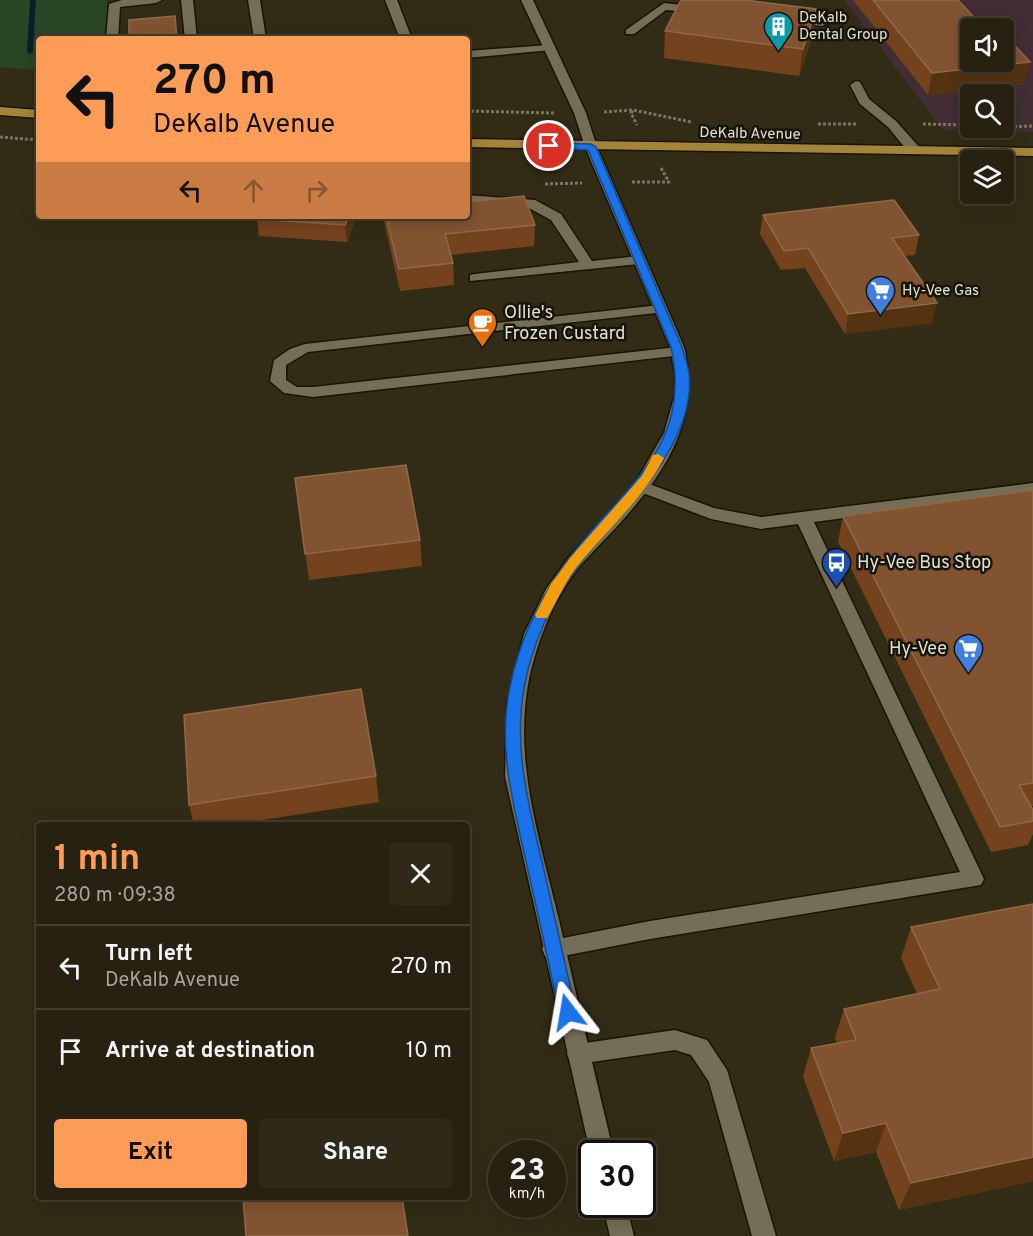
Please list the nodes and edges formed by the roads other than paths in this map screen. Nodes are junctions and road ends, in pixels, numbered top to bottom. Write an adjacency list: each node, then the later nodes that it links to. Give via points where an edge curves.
1 (156, 0): 10 (street, via 115,4)
2 (187, 0): 11 (street)
3 (254, 0): 12 (street)
4 (391, 0): 13 (street)
5 (527, 0): 14 (street)
6 (709, 11): 9 (street, via 664,6)
7 (777, 18): 8 (street)
8 (822, 23)
9 (630, 32)
10 (112, 36)
11 (191, 36)
12 (260, 36)
13 (405, 36)
14 (548, 48): 15 (street); 20 (street, via 580,112)
15 (470, 55)
16 (856, 85): 21 (street, via 864,100)
17 (0, 111): 18 (main road)
18 (36, 114)
19 (470, 143): 20 (main road, DeKalb Avenue)
20 (591, 147): 21 (main road, DeKalb Avenue); 24 (street)
21 (915, 151): 22 (main road, DeKalb Avenue)
22 (1033, 152)
23 (470, 199): 25 (street, via 530,203 556,217)
24 (639, 260): 25 (street); 27 (street)
25 (588, 266): 26 (street)
26 (475, 278)
27 (660, 309): 28 (street); 28 (street, via 305,348 279,363 278,381 296,393 313,392)
28 (678, 352): 29 (street, via 683,375 680,405 673,428)
29 (641, 486): 31 (street, via 711,513 761,523); 32 (street, via 556,587 532,636 517,687 512,736 515,777)
30 (1033, 488): 31 (street)
31 (804, 518): 32 (street, via 974,879)
32 (553, 949): 33 (street)
33 (578, 1054): 34 (street); 37 (street, via 675,1040 699,1047 719,1078)
34 (599, 1140)
35 (618, 1218): 36 (street)
36 (622, 1236)
37 (764, 1236)

